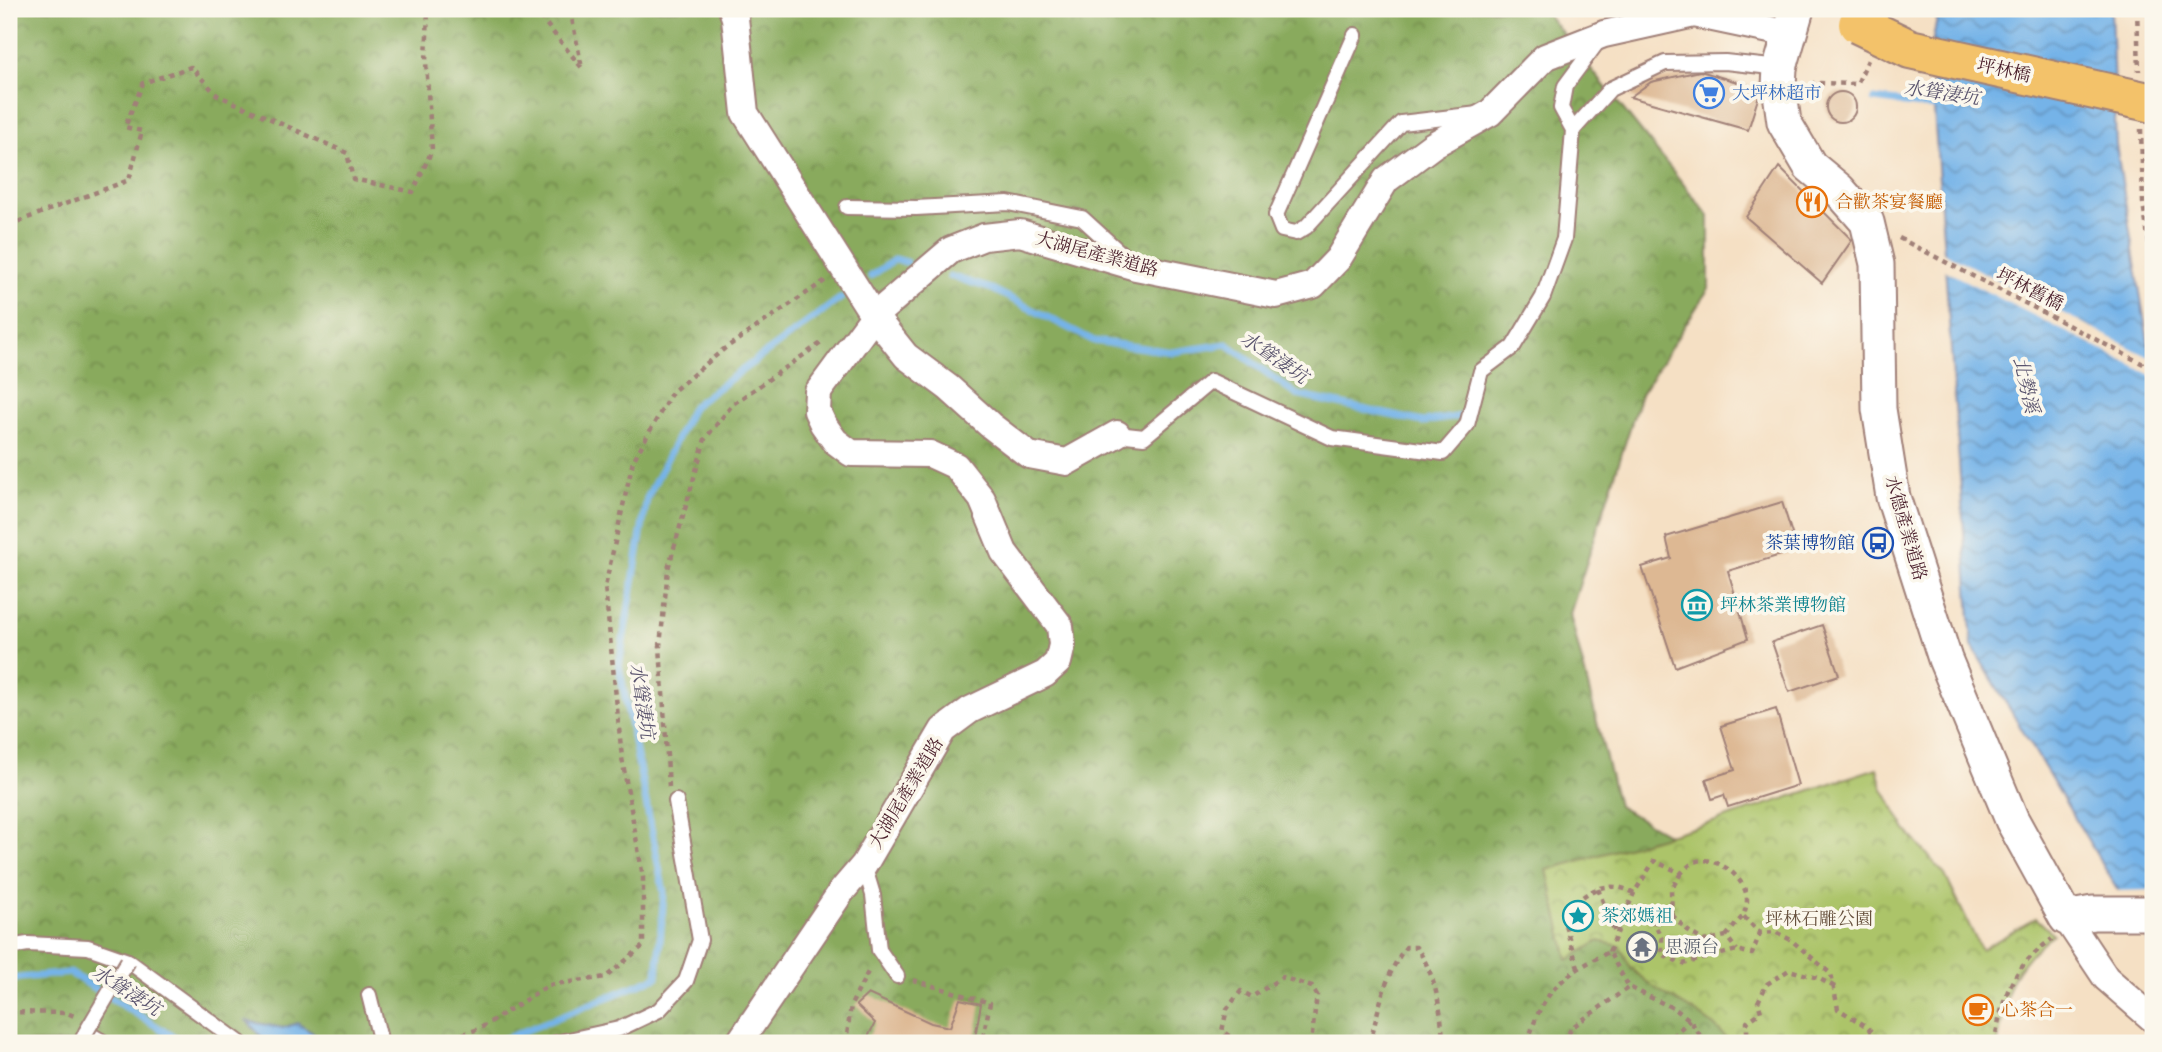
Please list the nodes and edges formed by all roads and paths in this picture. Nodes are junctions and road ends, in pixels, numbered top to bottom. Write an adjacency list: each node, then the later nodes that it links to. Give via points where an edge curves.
1 (428, 9): 18 (path, via 426,62 432,150 413,192 353,179 346,153 217,95 191,67 143,83 125,127 142,131 129,180)
2 (534, 9): 3 (path, via 582,68)
3 (570, 9)
4 (732, 9): 21 (street, via 745,113)
5 (866, 9): 6 (path)
6 (881, 9)
7 (2137, 9): 13 (path)
8 (1793, 21): 9 (street, 大湖尾產業道路, via 1694,14); 12 (street, 水德產業道路)
9 (1604, 34): 14 (street, 大湖尾產業道路, via 1545,57); 16 (lane, via 1565,86 1562,108)
10 (1355, 35): 14 (lane, via 1276,215 1282,230 1296,233 1306,227 1401,123)
11 (1865, 37): 13 (main road, 坪林橋, bridge); 15 (path, via 1857,84 1814,83 1805,106)
12 (1780, 68): 15 (street, 水德產業道路); 16 (lane, via 1725,62 1665,63 1610,89)
13 (2144, 103): 22 (path, via 2143,203)
14 (1490, 113): 20 (street, 大湖尾產業道路, via 1433,145 1386,180 1338,259 1313,285 1276,295)
15 (1784, 122): 35 (street, 水德產業道路, via 1810,166 1867,222 1877,264 1879,409 1893,497 1950,671 2012,820)
16 (1573, 130): 26 (lane, via 1564,239 1543,297 1513,347 1481,371 1466,425 1443,453 1332,438 1211,381 1144,437)
17 (847, 207): 20 (lane, via 1009,203 1082,218)
18 (9, 225)
19 (1894, 235): 25 (path, 坪林舊橋)
20 (1136, 267): 23 (street, 大湖尾產業道路, via 1020,233 984,237 951,250)
21 (844, 268): 23 (street); 55 (path, via 724,349 672,392 633,461 605,587 622,758 643,877 643,946 606,977 549,985 479,1029)
22 (2153, 271)
23 (874, 316): 26 (street, via 906,356 1029,455 1067,462); 28 (street, 大湖尾產業道路, via 818,392 817,411 823,424 835,442 851,453 930,454 956,466 982,499 1004,552 1060,626 1062,645 1058,662 1045,674 970,710 943,730)
24 (831, 336): 27 (path, via 733,404 705,439 668,569 661,633)
25 (2153, 369)
26 (1117, 434)
27 (672, 796): 56 (lane, via 700,940 686,981 659,1010 619,1029)
28 (864, 865): 40 (lane, via 873,895); 57 (street, 大湖尾產業道路, via 841,891)
29 (1681, 873): 31 (path, via 1654,861); 33 (path, via 1671,890); 34 (path, via 1694,862 1711,860 1727,868 1748,898)
30 (1598, 889): 31 (path, via 1620,885); 37 (path); 44 (path, via 1572,904 1564,921)
31 (1634, 893): 37 (path)
32 (2153, 913): 35 (street, via 2093,914)
33 (1672, 915): 38 (path, via 1704,941); 41 (path, via 1654,923 1662,939 1662,954 1683,964)
34 (1744, 916): 36 (path); 38 (path)
35 (2069, 923): 49 (street, 水德產業道路, via 2106,978); 70 (path, via 2028,957 2004,995)
36 (1760, 933): 41 (path, via 1752,954); 47 (path, via 1775,932 1791,940 1831,974)
37 (1616, 935): 42 (path)
38 (1726, 936): 41 (path)
39 (9, 947): 43 (lane, via 88,947)
40 (879, 950): 45 (lane); 58 (path, via 851,1005)
41 (1737, 950)
42 (1609, 952): 44 (path); 46 (path)
43 (128, 961): 51 (lane, bridge); 53 (lane)
44 (1578, 968): 64 (path, via 1551,990 1535,1016)
45 (897, 975): 59 (path, via 990,1003)
46 (1629, 987): 50 (path); 65 (path, via 1570,1028)
47 (1835, 987): 68 (path, via 1789,970 1767,984 1758,1002 1761,1012 1747,1022); 69 (path, via 1838,1009 1866,1026)
48 (369, 995): 54 (lane)
49 (2153, 1019)
50 (1690, 1020): 66 (path); 67 (path)
51 (83, 1038): 52 (lane)
52 (105, 1043)
53 (240, 1043)
54 (381, 1043)
55 (434, 1043)
56 (555, 1043)
57 (739, 1043)
58 (846, 1043)
59 (982, 1043)
60 (1235, 1043): 61 (path, via 1222,1031 1233,998 1241,991 1252,997 1282,977 1312,987 1317,995)
61 (1311, 1043)
62 (1370, 1043): 63 (path, via 1394,963 1406,947 1416,947 1432,979)
63 (1443, 1043)
64 (1528, 1043)
65 (1565, 1043)
66 (1665, 1043)
67 (1705, 1043)
68 (1743, 1043)
69 (1882, 1043)
70 (1994, 1043)

